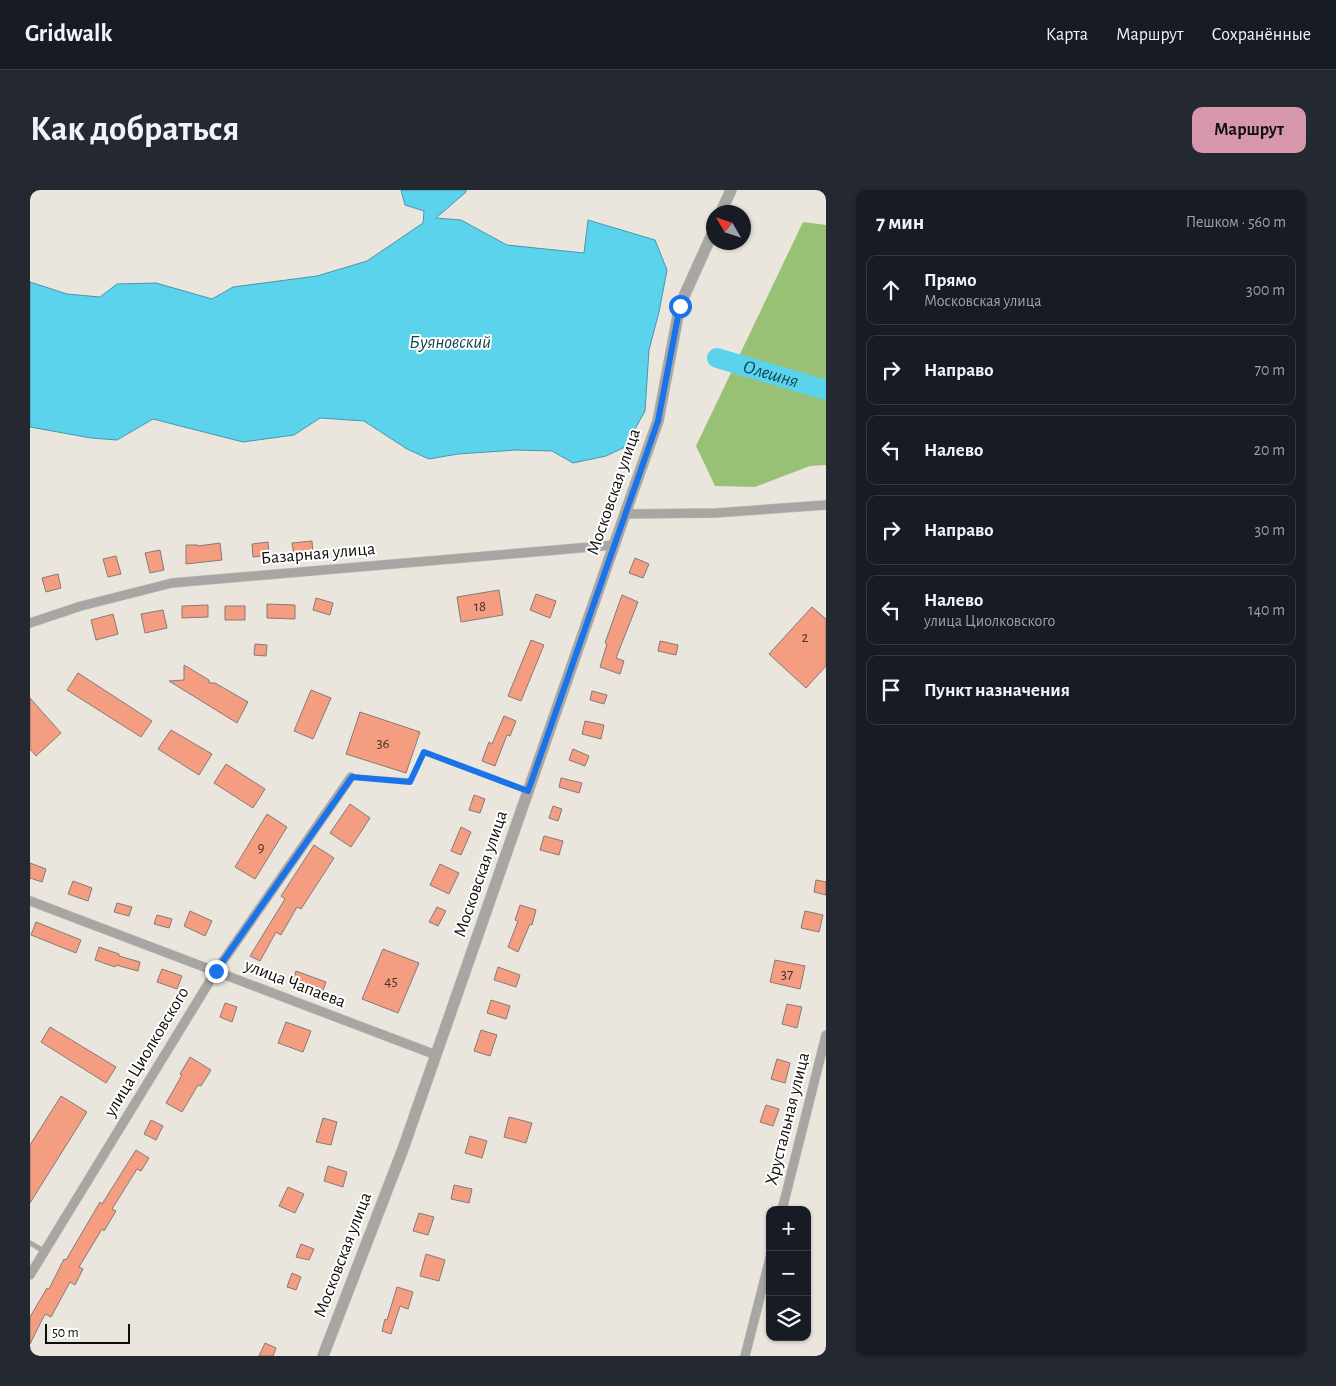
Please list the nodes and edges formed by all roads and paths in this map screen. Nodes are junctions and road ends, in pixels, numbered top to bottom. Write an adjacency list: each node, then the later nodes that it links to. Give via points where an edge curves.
1 (731, 190): 2 (street)
2 (724, 205)
3 (706, 248): 5 (street, Московская улица, via 680,306 658,421)
4 (826, 505): 5 (street, via 715,513)
5 (625, 514): 6 (street, Московская улица)
6 (614, 545): 7 (street, Базарная улица, via 172,583); 9 (street, Московская улица)
7 (30, 622)
8 (352, 777): 9 (lane, via 410,782 424,752); 11 (street, улица Циолковского)
9 (528, 791): 13 (street, Московская улица)
10 (30, 901): 11 (street, улица Чапаева)
11 (216, 971): 13 (street, улица Чапаева); 16 (street, улица Циолковского)
12 (826, 1035): 14 (street, Хрустальная улица)
13 (436, 1055): 19 (street, Московская улица)
14 (783, 1206)
15 (30, 1243): 16 (lane)
16 (44, 1251): 17 (street, улица Циолковского)
17 (30, 1274)
18 (766, 1274): 20 (street)
19 (322, 1356)
20 (745, 1356)

